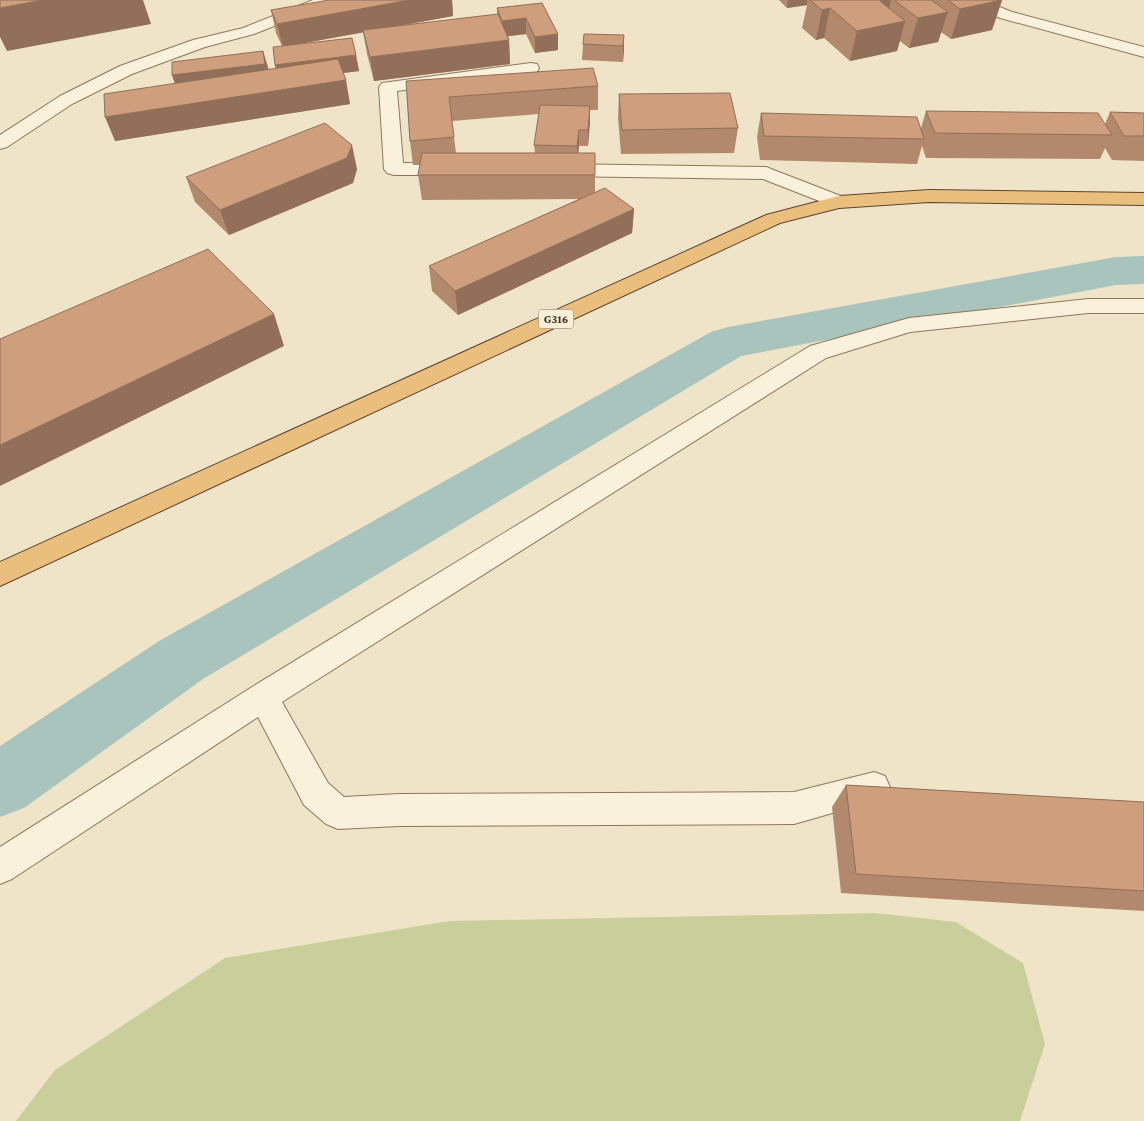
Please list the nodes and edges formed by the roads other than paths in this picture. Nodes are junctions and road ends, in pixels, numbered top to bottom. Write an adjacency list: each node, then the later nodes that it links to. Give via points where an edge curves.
1 (327, 0): 5 (street, via 256,28 199,43 126,70 66,100)
2 (970, 0): 3 (street, via 1006,15)
3 (1144, 52)
4 (532, 68): 6 (street, via 388,87 394,168)
5 (0, 144)
6 (473, 170)
7 (541, 170): 9 (street, via 766,173)
8 (1144, 199): 9 (highway, G316, via 929,196)
9 (839, 202): 11 (highway, G316, via 773,219)
10 (1140, 313): 12 (street, via 1088,306 909,325 818,352)
11 (0, 575)
12 (263, 697): 13 (street, via 316,794 338,813 794,808 872,787); 14 (street)
13 (901, 789)
14 (0, 867)

